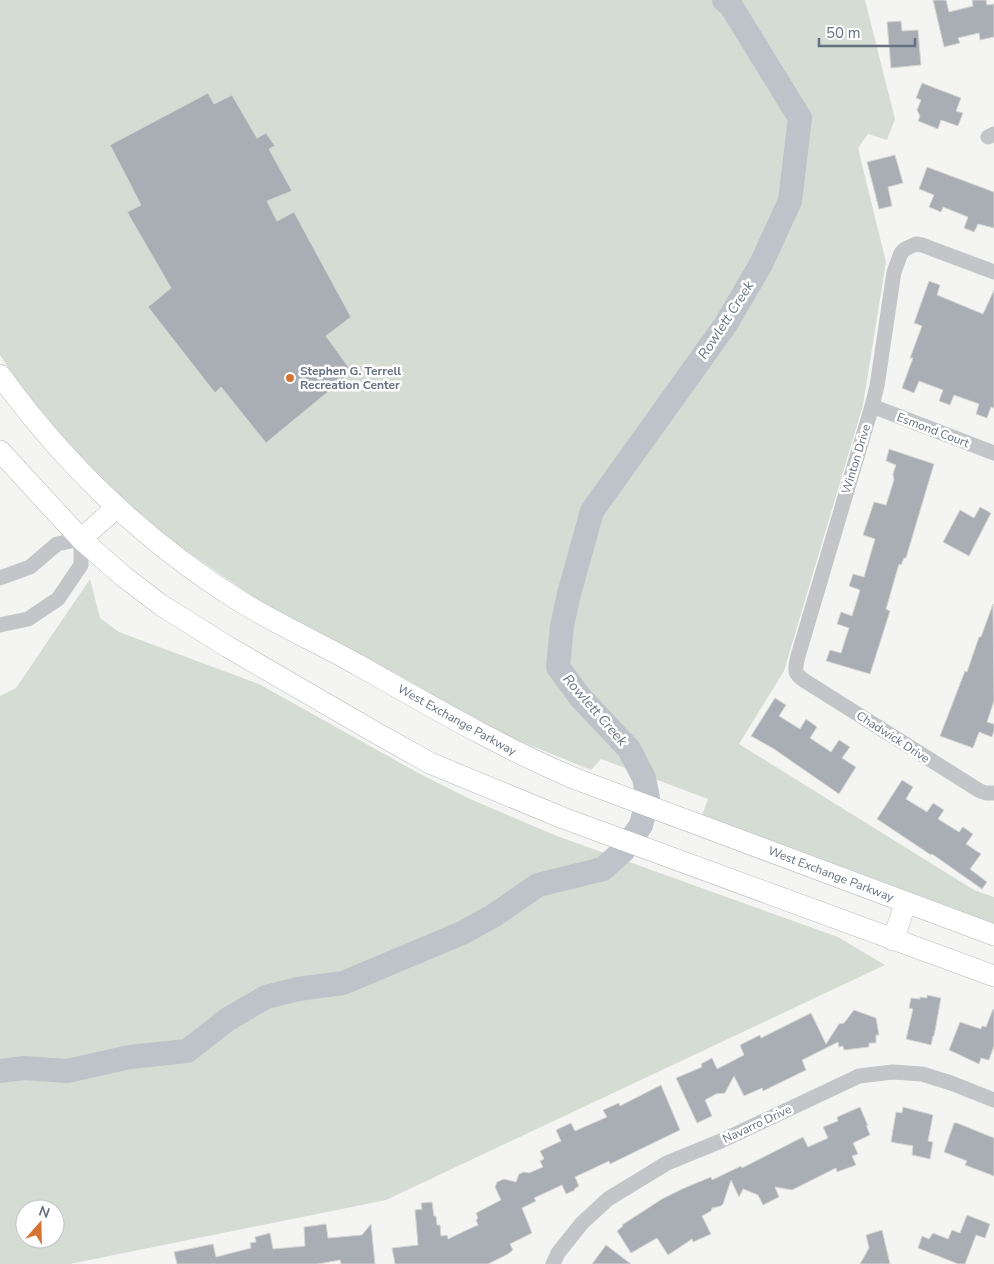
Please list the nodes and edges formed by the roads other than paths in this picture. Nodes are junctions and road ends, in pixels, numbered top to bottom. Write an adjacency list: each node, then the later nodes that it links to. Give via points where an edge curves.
1 (994, 272): 3 (street, Winton Drive, via 922,245 910,246 902,253 894,272)
2 (0, 375): 6 (main road, West Exchange Parkway, via 49,438)
3 (872, 406): 5 (street, Esmond Court); 10 (street, Winton Drive, via 798,656)
4 (0, 451): 7 (main road)
5 (994, 453)
6 (116, 507): 7 (main road); 12 (main road, West Exchange Parkway, via 151,537 241,601 538,763)
7 (81, 539): 8 (street, via 57,544 30,567); 9 (street, via 81,565 58,599 28,620); 14 (main road, via 161,605 430,763 563,818)
8 (0, 578)
9 (0, 625)
10 (796, 673): 11 (street, Chadwick Drive, via 980,792)
11 (994, 793)
12 (906, 902): 13 (main road, West Exchange Parkway); 14 (main road)
13 (994, 935)
14 (893, 940): 15 (main road)
15 (994, 976)
16 (994, 1100): 17 (street, Navarro Drive, via 922,1074 893,1072 859,1076 659,1168 608,1199 582,1222)
17 (552, 1264)

